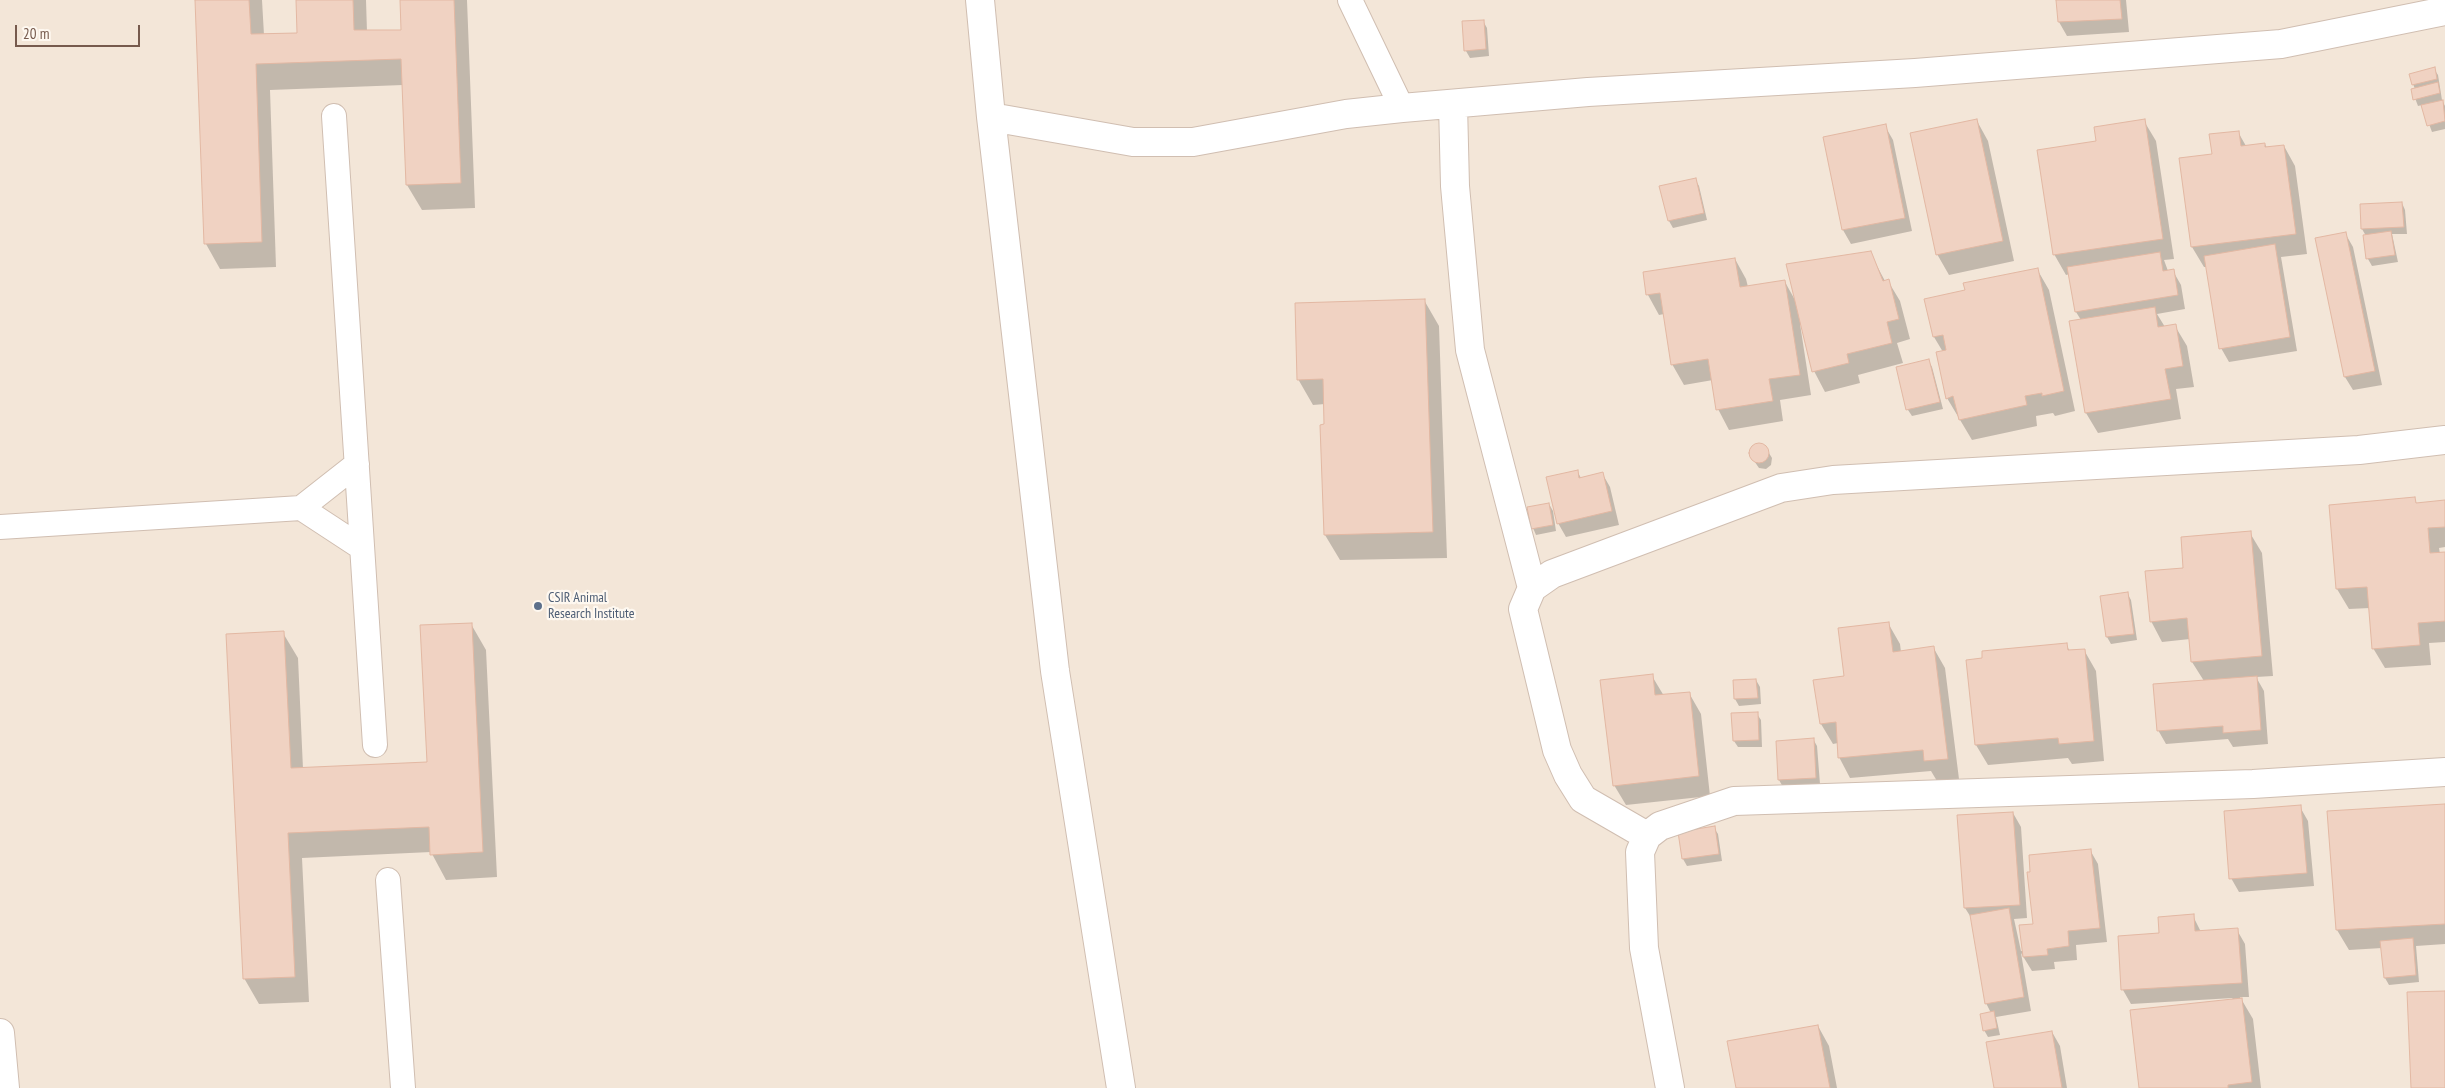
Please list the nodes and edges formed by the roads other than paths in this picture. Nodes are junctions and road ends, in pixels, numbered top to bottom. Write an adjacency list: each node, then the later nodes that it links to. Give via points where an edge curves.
1 (980, 0): 7 (street)
2 (1350, 0): 5 (lane)
3 (2445, 11): 4 (street, via 2282,44)
4 (1453, 104): 5 (street); 13 (street, via 1455,186 1470,350)
5 (1402, 108): 7 (street, via 1346,114 1193,142 1133,142)
6 (334, 116): 9 (lane)
7 (991, 117): 21 (street, via 1055,671)
8 (2445, 440): 13 (street, via 2359,450 1833,480 1781,488 1552,574)
9 (357, 464): 10 (lane); 12 (lane)
10 (301, 508): 11 (lane); 12 (lane)
11 (0, 527)
12 (362, 548): 14 (lane)
13 (1532, 588): 16 (street, via 1523,609 1557,750 1568,775 1583,799)
14 (375, 745)
15 (2445, 772): 16 (street, via 2253,784 1734,801 1660,826)
16 (1646, 836): 22 (street, via 1640,852 1644,948)
17 (388, 880): 20 (lane)
18 (0, 1033): 19 (street)
19 (5, 1088)
20 (403, 1088)
21 (1121, 1088)
22 (1670, 1088)

